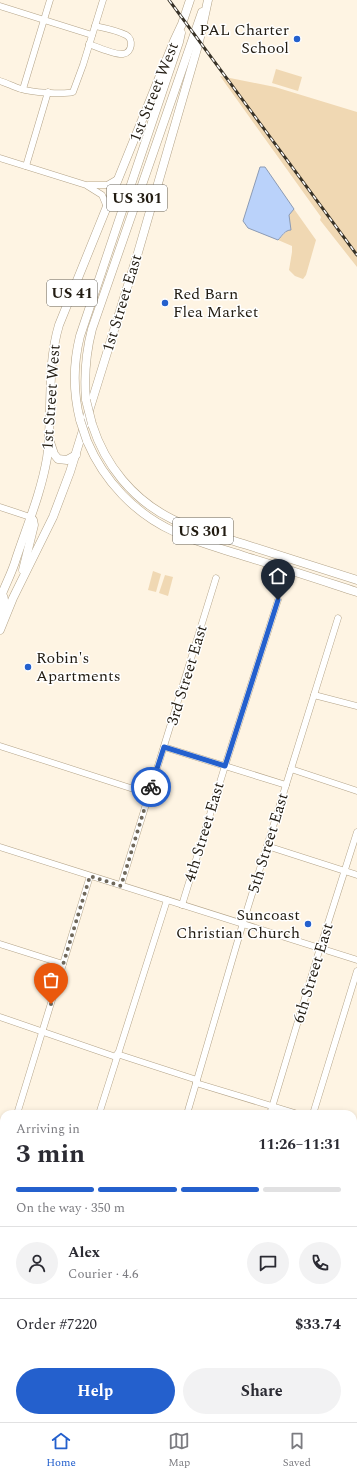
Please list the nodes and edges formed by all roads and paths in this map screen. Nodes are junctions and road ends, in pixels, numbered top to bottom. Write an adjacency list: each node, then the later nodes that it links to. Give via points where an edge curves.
1 (50, 0): 6 (street)
2 (103, 0): 8 (street)
3 (190, 0): 7 (main road, 1st Street West / US 41)
4 (207, 0): 20 (main road, 1st Street East / US 41, via 201,36); 24 (main road, 1st Street West / US 301, bridge, via 193,33 92,329 85,365 86,400 92,424 105,456 118,475 140,498 164,515 198,529)
5 (0, 6): 6 (street)
6 (44, 20): 9 (street); 12 (street)
7 (182, 24): 16 (main road, 1st Street West / US 41); 26 (main road, 1st Street West / US 301, bridge, via 180,42 80,336 75,373 75,393 80,420 99,465 116,488 136,508 159,524 194,540)
8 (95, 26): 9 (street); 10 (street, via 127,35 131,41 130,48 120,54)
9 (92, 35): 10 (street)
10 (89, 44): 13 (street, via 73,92)
11 (0, 81): 12 (street)
12 (23, 90): 13 (street)
13 (48, 92): 15 (street)
14 (0, 158): 15 (street)
15 (26, 166): 17 (street)
16 (119, 178): 17 (street, via 104,186); 18 (main road, 1st Street West / US 41)
17 (86, 185): 18 (street, via 102,195)
18 (107, 207): 19 (main road, 1st Street West / US 41, via 56,335 52,364)
19 (49, 439): 20 (main road, via 58,459 67,460); 22 (main road, 1st Street West / US 41, via 43,476)
20 (76, 455): 25 (main road, 1st Street East / US 41, via 53,516)
21 (0, 507): 22 (street)
22 (30, 517): 25 (main road, via 34,524); 27 (main road, 1st Street West / US 41, via 16,560)
23 (216, 578): 35 (street, 3rd Street East)
24 (357, 580)
25 (20, 582): 27 (main road, via 12,592); 31 (main road, 1st Street East / US 41)
26 (357, 592)
27 (0, 596): 29 (main road, 1st Street West, via 4,597 4,602)
28 (278, 600): 36 (street, 4th Street East)
29 (0, 615)
30 (338, 618): 32 (street, 5th Street East)
31 (0, 630)
32 (314, 695): 33 (street); 37 (street, 5th Street East)
33 (357, 706)
34 (0, 746): 40 (street)
35 (164, 747): 36 (street); 40 (street, 3rd Street East)
36 (225, 766): 38 (street); 49 (street, 4th Street East)
37 (291, 769): 38 (street, 5th Street East); 39 (street)
38 (286, 785): 42 (street, 5th Street East)
39 (357, 791)
40 (149, 794): 47 (street, 3rd Street East)
41 (357, 832): 44 (street, 6th Street East)
42 (267, 846): 44 (street); 50 (street, 5th Street East)
43 (0, 847): 46 (street)
44 (345, 872): 45 (street); 52 (street, 6th Street East)
45 (357, 875)
46 (90, 876): 47 (street); 54 (street)
47 (121, 886): 48 (street)
48 (167, 900): 49 (street); 58 (street)
49 (182, 905): 50 (street)
50 (243, 923): 52 (street); 59 (street, 5th Street East)
51 (0, 944): 54 (street)
52 (320, 948): 53 (street); 60 (street, 6th Street East)
53 (357, 960)
54 (63, 964): 57 (street)
55 (357, 971): 66 (street)
56 (0, 1017): 57 (street)
57 (42, 1031): 58 (street); 61 (street)
58 (117, 1056): 59 (street); 62 (street)
59 (197, 1081): 60 (street); 63 (street, 5th Street East)
60 (272, 1106): 64 (street, 6th Street East); 65 (street)
61 (18, 1110)
62 (100, 1110)
63 (188, 1110)
64 (271, 1110)
65 (285, 1110)
66 (314, 1110)

